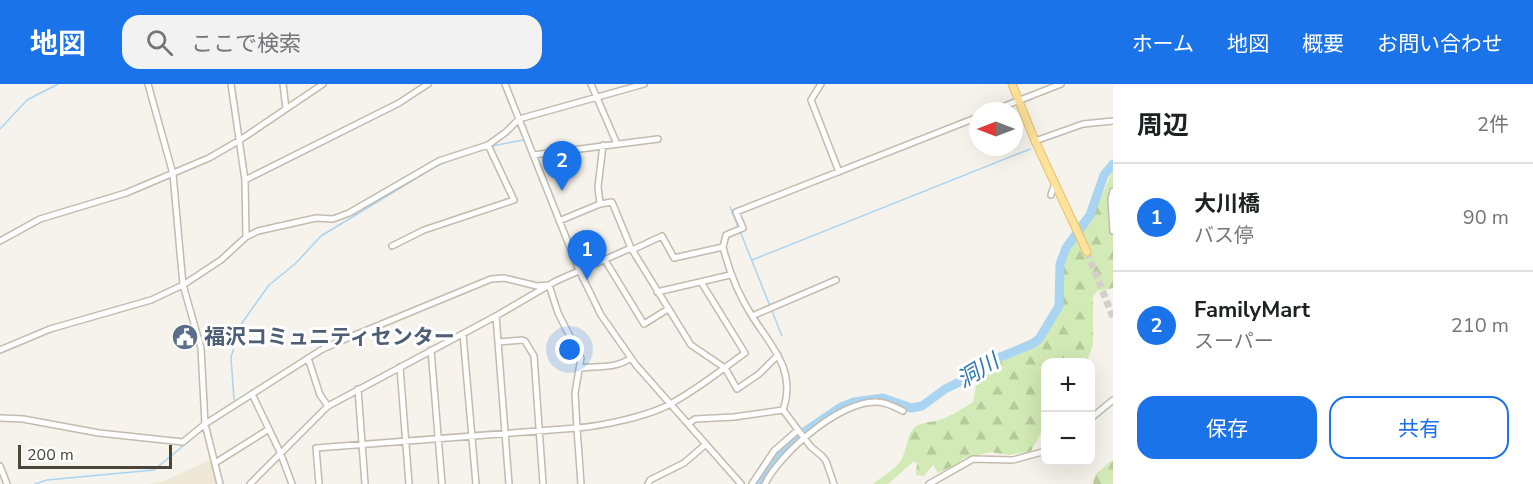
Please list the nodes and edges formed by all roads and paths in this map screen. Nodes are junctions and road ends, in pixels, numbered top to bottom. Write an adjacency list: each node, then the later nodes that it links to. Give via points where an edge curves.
1 (148, 84): 27 (street)
2 (231, 84): 20 (street)
3 (283, 84): 15 (street)
4 (323, 84): 15 (street)
5 (428, 84): 28 (street, via 399,103)
6 (505, 84): 16 (street)
7 (591, 84): 12 (street)
8 (644, 84): 12 (street)
9 (821, 84): 26 (street, via 811,100)
10 (1012, 84): 13 (main road)
11 (1061, 84): 13 (street)
12 (596, 96): 16 (street); 22 (street)
13 (1018, 100): 14 (street); 21 (main road)
14 (1013, 102)
15 (286, 109): 20 (street)
16 (519, 118): 24 (street); 25 (street)
17 (969, 121): 26 (street)
18 (1113, 121): 21 (street, via 1083,124)
19 (658, 139): 22 (street)
20 (240, 140): 27 (street); 28 (street)
21 (1035, 141): 29 (main road)
22 (617, 144): 23 (street)
23 (603, 145): 25 (street); 32 (street)
24 (489, 147): 35 (street, via 439,161 333,219 316,218); 37 (street, via 514,200 424,230)
25 (533, 155): 33 (street)
26 (839, 172): 38 (street, via 736,212 743,228 726,235)
27 (173, 174): 36 (street, via 115,197 46,217); 46 (street)
28 (245, 180): 35 (street)
29 (1055, 183): 31 (street); 40 (main road)
30 (1113, 191): 34 (street)
31 (1052, 195)
32 (600, 204): 33 (street); 39 (street, via 612,202)
33 (559, 221): 42 (street)
34 (1113, 231)
35 (246, 237): 46 (street)
36 (0, 241)
37 (392, 246)
38 (723, 247): 39 (street, via 674,258 662,236); 43 (street)
39 (631, 249): 41 (street); 48 (street)
40 (1087, 252)
41 (604, 260): 42 (street); 49 (street, via 644,324)
42 (579, 270): 47 (street); 58 (street, via 601,315)
43 (730, 275): 45 (street); 51 (street)
44 (836, 280): 51 (street)
45 (701, 282): 48 (street); 61 (street, via 745,353)
46 (183, 285): 54 (street, via 151,300 50,329); 71 (street, via 201,348)
47 (549, 285): 50 (street); 57 (street, via 491,279); 60 (street, via 581,358)
48 (657, 292): 49 (street)
49 (668, 309): 61 (street, via 691,345)
50 (496, 316): 52 (street); 53 (street)
51 (752, 316): 56 (street)
52 (463, 334): 55 (street); 78 (street)
53 (498, 342): 76 (street, via 525,341 534,357); 77 (street)
54 (0, 350)
55 (431, 350): 59 (street); 79 (street)
56 (778, 355): 61 (street, via 736,389); 67 (street, via 787,384)
57 (308, 358): 63 (street); 66 (street, via 320,395)
58 (631, 358): 60 (street, via 621,365); 65 (street)
59 (400, 367): 62 (street); 81 (street)
60 (580, 368): 73 (street, via 575,393)
61 (725, 368): 65 (street)
62 (358, 389): 66 (street); 83 (street)
63 (252, 394): 71 (street); 74 (street)
64 (1113, 400): 69 (street)
65 (670, 405): 72 (street); 73 (street)
66 (328, 406): 84 (street)
67 (783, 410): 72 (street, via 695,419); 75 (street)
68 (903, 411): 80 (street, via 878,402 852,407)
69 (1095, 415)
70 (0, 418): 71 (street, via 180,443)
71 (205, 424): 86 (street)
72 (688, 424): 82 (street)
73 (577, 428): 76 (street); 99 (street)
74 (269, 429): 84 (street); 86 (street)
75 (798, 430): 80 (street); 102 (street, via 774,451)
76 (540, 432): 77 (street); 98 (street)
77 (505, 433): 78 (street); 97 (street)
78 (472, 435): 79 (street); 96 (street)
79 (439, 439): 81 (street); 95 (street)
80 (804, 439): 103 (street, via 775,467); 104 (street, via 826,461)
81 (406, 441): 83 (street); 94 (street)
82 (706, 444): 100 (street, via 693,457); 101 (street)
83 (363, 445): 92 (street, via 316,448); 93 (street)
84 (280, 452): 90 (street); 91 (street)
85 (1041, 452): 105 (street, via 1013,460 973,459)
86 (215, 463): 89 (street)
87 (0, 466): 88 (street)
88 (7, 484)
89 (220, 484)
90 (250, 484)
91 (292, 484)
92 (319, 484)
93 (365, 484)
94 (409, 484)
95 (442, 484)
96 (476, 484)
97 (509, 484)
98 (543, 484)
99 (581, 484)
100 (648, 484)
101 (741, 484)
102 (752, 484)
103 (765, 484)
104 (834, 484)
105 (929, 484)

